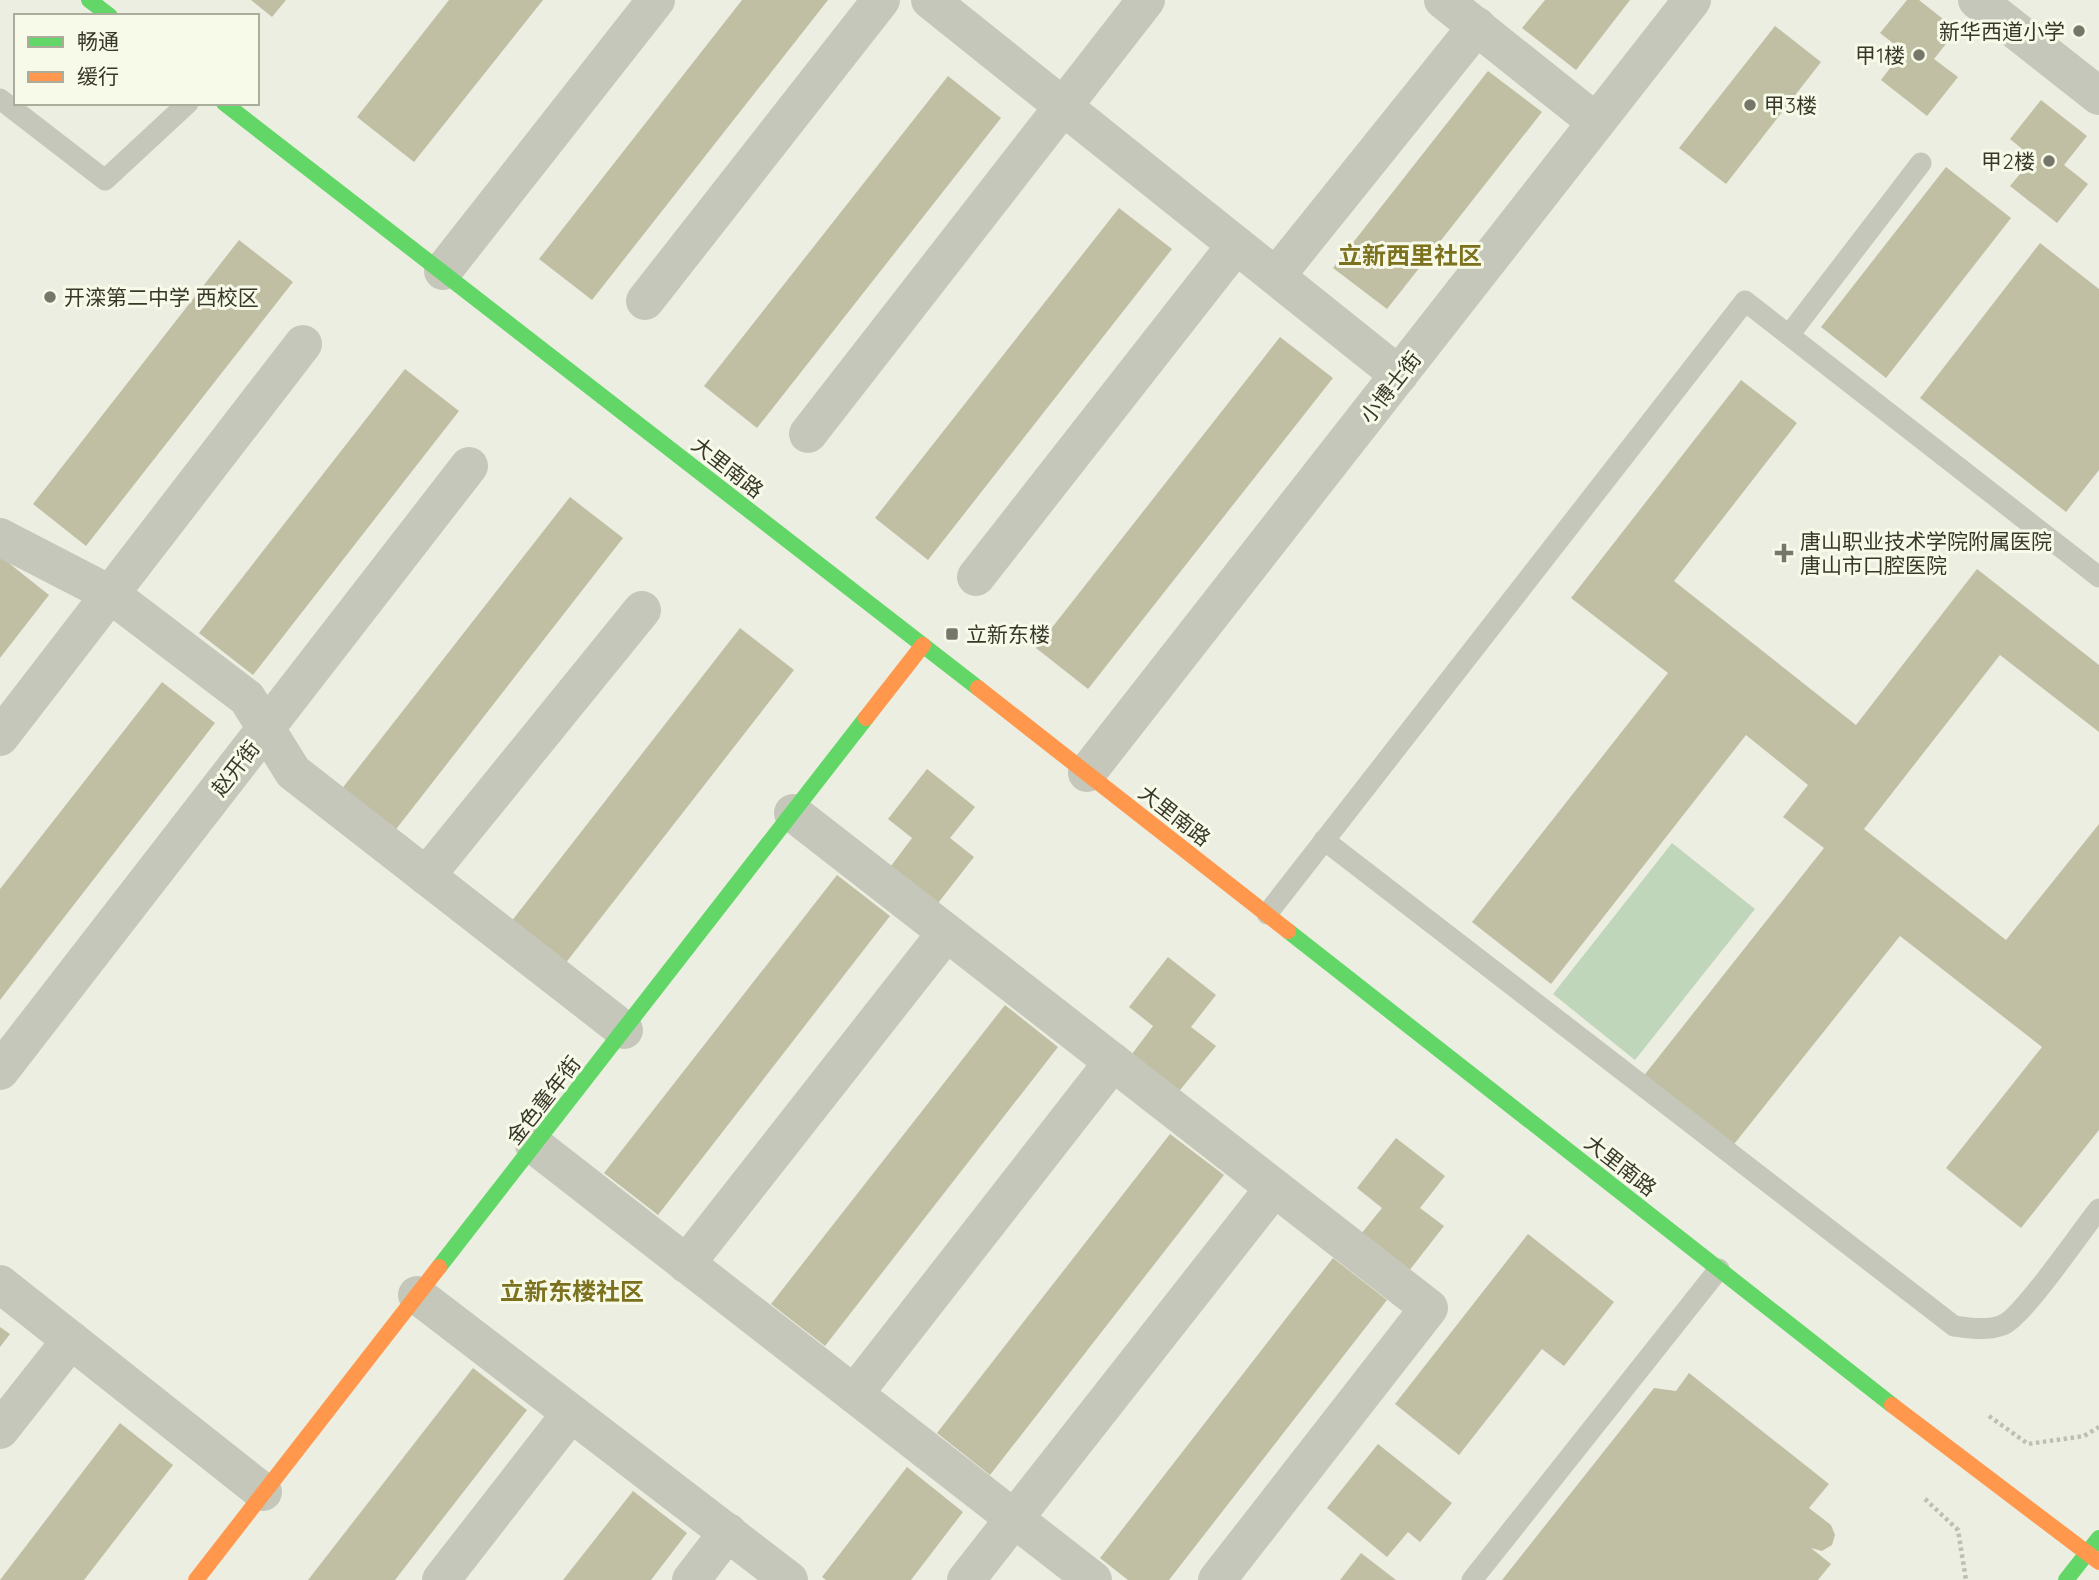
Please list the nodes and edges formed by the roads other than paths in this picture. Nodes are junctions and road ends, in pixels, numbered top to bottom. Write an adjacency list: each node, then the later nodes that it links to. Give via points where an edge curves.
1 (89, 0): 9 (street)
2 (656, 0): 18 (street)
3 (881, 0): 20 (street)
4 (930, 0): 14 (street)
5 (1692, 0): 15 (street, 小博士街)
6 (1978, 0): 10 (street)
7 (1138, 3): 14 (street)
8 (1457, 8): 15 (street); 19 (street)
9 (107, 14)
10 (2099, 96)
11 (0, 99): 12 (lane, via 105,180)
12 (186, 105)
13 (227, 105): 18 (street, 大里南路)
14 (1062, 107): 17 (street); 24 (street)
15 (1597, 122): 23 (street, 小博士街)
16 (1921, 163): 21 (lane)
17 (1236, 244): 19 (street); 27 (street)
18 (443, 271): 31 (street, 大里南路)
19 (1276, 276): 23 (street)
20 (645, 301)
21 (1789, 335): 28 (lane); 36 (lane, via 1745,301)
22 (303, 344): 29 (street)
23 (1399, 375): 34 (street, 小博士街)
24 (808, 434)
25 (469, 466): 32 (street, 赵开街)
26 (0, 537): 29 (street)
27 (976, 577)
28 (2099, 577)
29 (110, 594): 32 (street, via 247,698); 33 (street)
30 (642, 610): 37 (street)
31 (923, 645): 34 (street, 大里南路); 35 (street, 金色童年街)
32 (267, 727): 37 (street, via 293,772); 42 (street, 赵开街)
33 (0, 737)
34 (1087, 773): 38 (street, 大里南路)
35 (793, 814): 39 (street); 40 (street, 金色童年街)
36 (1324, 840): 38 (lane); 45 (lane, via 1955,1326 1981,1329 2004,1324)
37 (426, 876): 40 (street)
38 (1267, 914): 47 (street, 大里南路)
39 (946, 933): 41 (street); 46 (street)
40 (624, 1030): 43 (street, 金色童年街)
41 (1112, 1062): 44 (street); 51 (street)
42 (0, 1071)
43 (534, 1145): 46 (street); 49 (street, 金色童年街)
44 (1274, 1188): 55 (street); 64 (street, via 1429,1308)
45 (2099, 1209)
46 (686, 1264): 51 (street)
47 (1718, 1269): 57 (street, 大里南路); 65 (lane)
48 (0, 1284): 50 (street)
49 (417, 1295): 52 (street); 54 (street, 金色童年街)
50 (71, 1340): 53 (street); 54 (street)
51 (854, 1394): 55 (street)
52 (571, 1413): 56 (street); 59 (street)
53 (0, 1430)
54 (263, 1492): 58 (street, 金色童年街)
55 (1014, 1519): 62 (street); 63 (street)
56 (728, 1532): 60 (street); 61 (street)
57 (2090, 1552): 66 (street)
58 (195, 1580)
59 (441, 1580)
60 (691, 1580)
61 (789, 1580)
62 (966, 1580)
63 (1093, 1580)
64 (1217, 1580)
65 (1472, 1580)
66 (2049, 1580)

